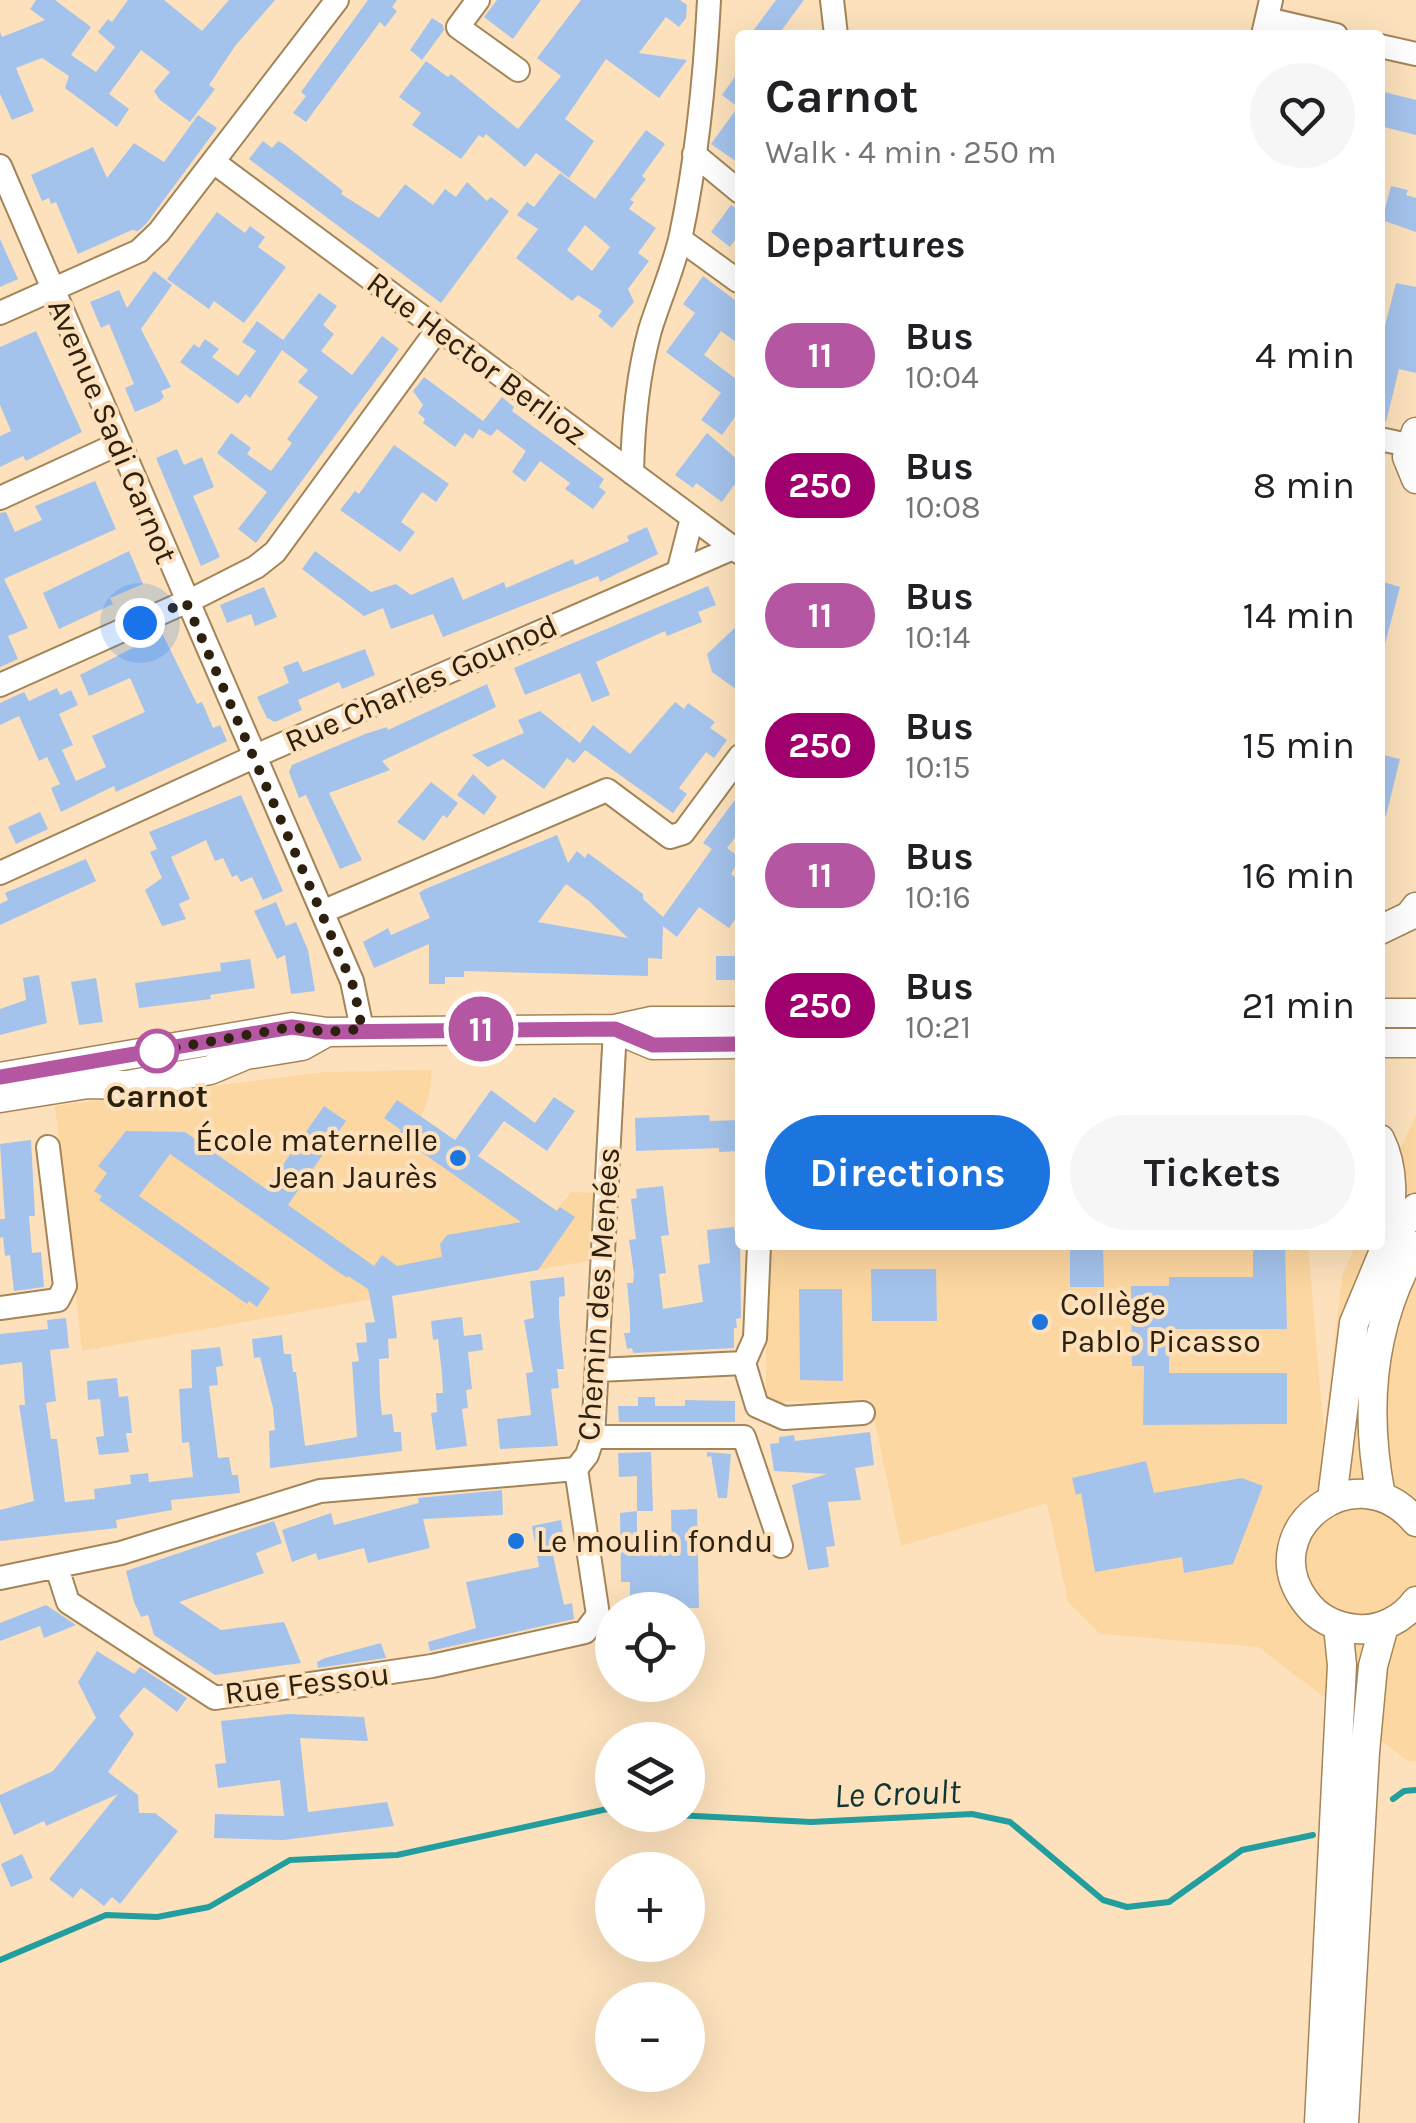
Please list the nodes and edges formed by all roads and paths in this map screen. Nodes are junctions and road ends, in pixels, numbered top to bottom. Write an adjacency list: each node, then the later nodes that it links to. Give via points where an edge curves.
1 (478, 0): 10 (street, via 458,27)
2 (709, 0): 11 (street)
3 (832, 0): 6 (street)
4 (327, 4): 12 (street)
5 (1267, 18): 7 (street)
6 (835, 30)
7 (1316, 30)
8 (1385, 47): 9 (street)
9 (1416, 54)
10 (518, 70)
11 (694, 154): 14 (street); 15 (street)
12 (215, 163): 17 (street, via 139,251); 19 (street, Rue Hector Berlioz)
13 (0, 166): 17 (street, Avenue Sadi Carnot)
14 (735, 188)
15 (680, 239): 16 (street); 22 (street, via 634,400)
16 (735, 278)
17 (52, 290): 18 (street); 21 (street, Avenue Sadi Carnot)
18 (0, 313)
19 (438, 329): 22 (street, Rue Hector Berlioz); 29 (street, via 274,552)
20 (1401, 439): 23 (main road)
21 (120, 443): 24 (street); 29 (street, Avenue Sadi Carnot)
22 (632, 474): 25 (street, Rue Hector Berlioz)
23 (1416, 479)
24 (0, 498)
25 (692, 518): 26 (street, Rue Hector Berlioz); 28 (street)
26 (735, 547)
27 (735, 550): 28 (street, Rue Charles Gounod)
28 (679, 569): 31 (street, Rue Charles Gounod)
29 (186, 602): 30 (street); 31 (street, Avenue Sadi Carnot)
30 (0, 685)
31 (254, 756): 33 (street, Rue Charles Gounod); 35 (street, Avenue Sadi Carnot)
32 (735, 763): 35 (street, via 683,833 670,837 607,790)
33 (0, 873)
34 (1416, 906): 36 (main road)
35 (322, 912): 40 (street, Avenue Sadi Carnot, via 354,988)
36 (1385, 928)
37 (1385, 1012): 38 (main road)
38 (1414, 1013)
39 (735, 1021): 41 (main road)
40 (362, 1029): 41 (main road); 42 (main road)
41 (615, 1029): 45 (main road, via 653,1045); 57 (street, Chemin des Menées)
42 (326, 1032): 46 (main road, via 292,1027); 47 (main road, via 302,1046 246,1055 210,1070)
43 (1385, 1043): 44 (main road)
44 (1414, 1043)
45 (735, 1044)
46 (0, 1077)
47 (0, 1098)
48 (48, 1147): 55 (street, via 65,1286 58,1300)
49 (1385, 1148): 51 (main road, via 1393,1193)
50 (1416, 1208): 51 (main road)
51 (1386, 1246)
52 (1416, 1246): 61 (main road, via 1374,1355 1371,1443)
53 (759, 1250): 56 (street, via 755,1338)
54 (1384, 1250): 62 (main road, via 1354,1323)
55 (0, 1308)
56 (744, 1363): 57 (street); 58 (street, via 757,1406 784,1418)
57 (598, 1370): 59 (street, Chemin des Menées)
58 (863, 1413)
59 (593, 1437): 60 (street, Chemin des Menées); 64 (street, via 744,1437)
60 (576, 1469): 65 (street, via 320,1491); 67 (street, Chemin des Menées)
61 (1381, 1496): 62 (main road); 63 (main road)
62 (1332, 1498): 70 (main road, via 1299,1529 1292,1574 1312,1610)
63 (1416, 1522)
64 (782, 1546)
65 (57, 1568): 66 (street); 69 (street, Rue Fessou, via 68,1602 215,1698 432,1666 586,1632)
66 (0, 1578)
67 (595, 1595)
68 (1416, 1600): 71 (main road)
69 (595, 1619)
70 (1338, 1626): 71 (main road); 72 (main road, via 1342,1664)
71 (1384, 1626): 73 (main road, via 1365,1752)
72 (1319, 2123)
73 (1344, 2123)

